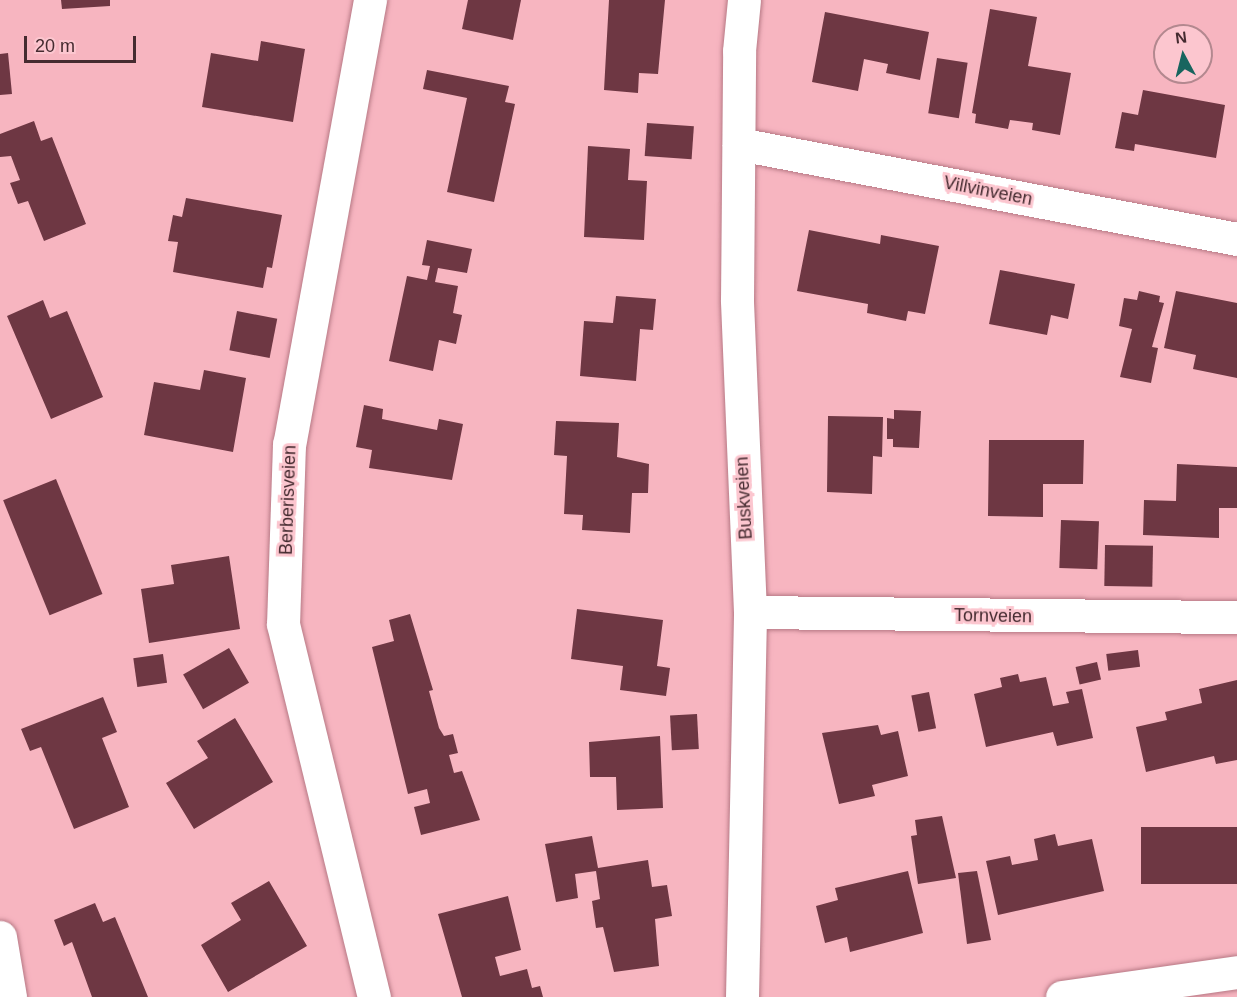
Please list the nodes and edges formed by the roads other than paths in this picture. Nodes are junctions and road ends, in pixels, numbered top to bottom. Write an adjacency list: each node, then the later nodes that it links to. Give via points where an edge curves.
1 (370, 0): 10 (street, Berberisveien, via 289,444 283,624)
2 (744, 0): 3 (street, Buskveien)
3 (739, 144): 4 (street, Villvinveien); 5 (street, Buskveien, via 736,300)
4 (1237, 239)
5 (750, 612): 6 (street, Tornveien); 11 (street, Buskveien)
6 (1237, 617)
7 (0, 937): 9 (street)
8 (1237, 972): 12 (street)
9 (10, 997)
10 (374, 997)
11 (742, 997)
12 (1062, 997)

